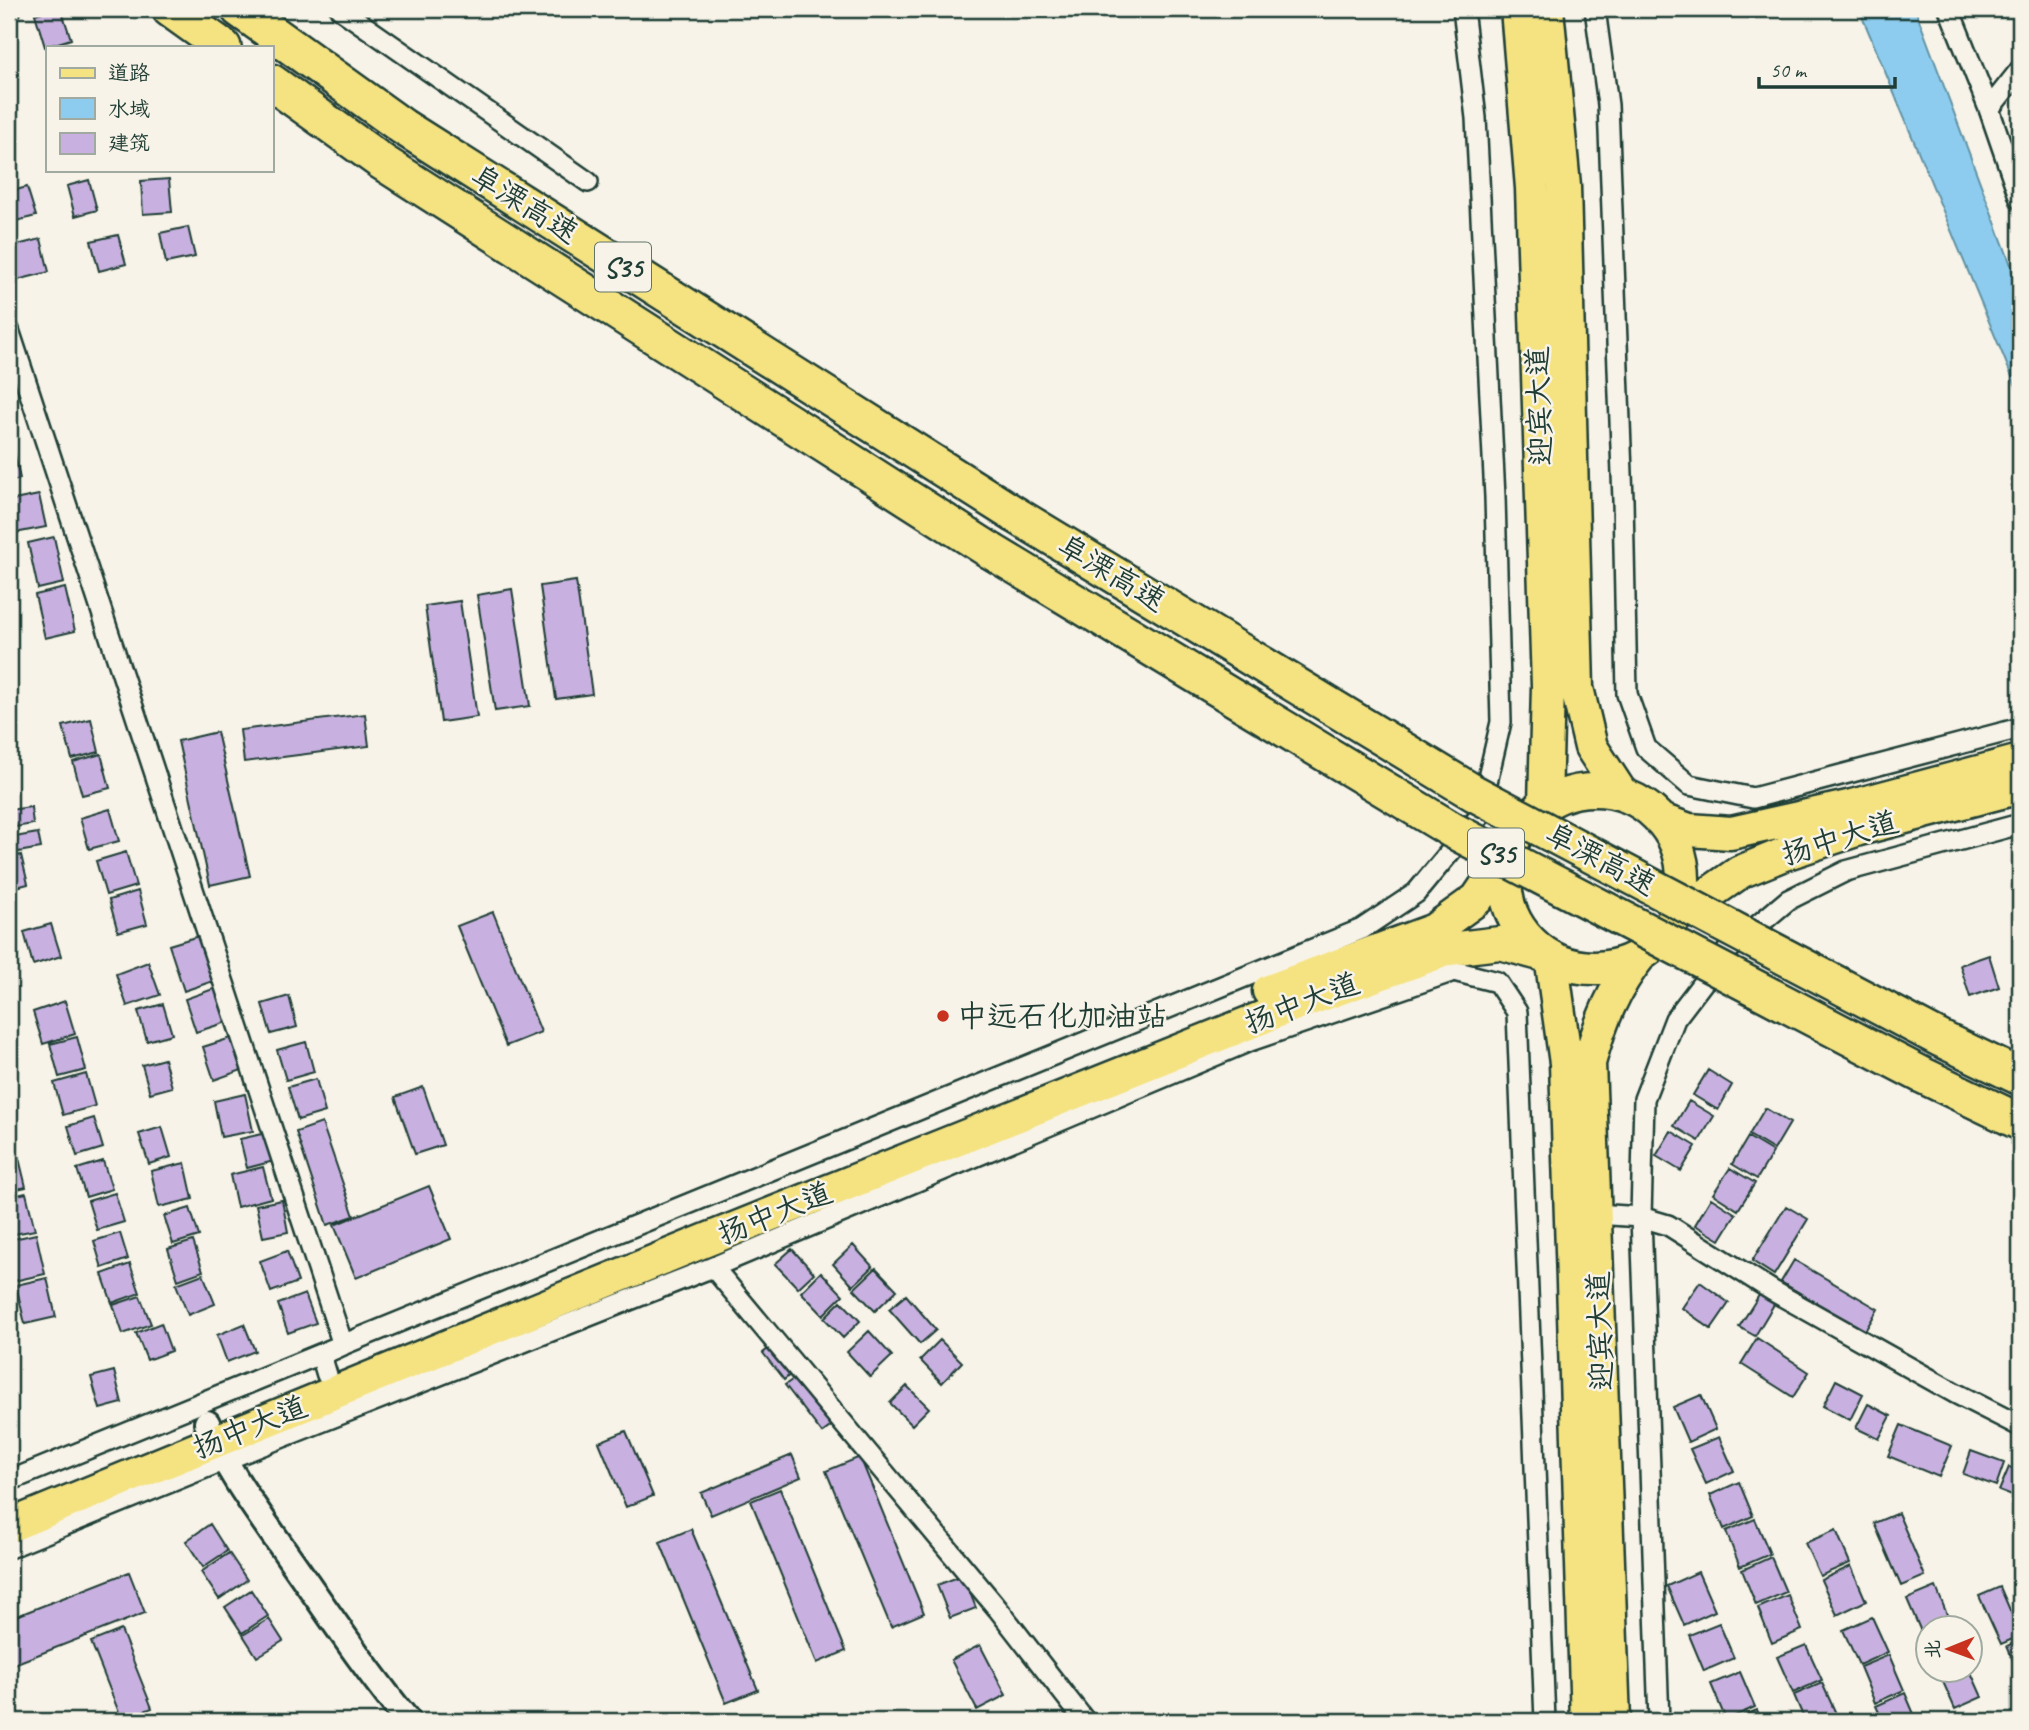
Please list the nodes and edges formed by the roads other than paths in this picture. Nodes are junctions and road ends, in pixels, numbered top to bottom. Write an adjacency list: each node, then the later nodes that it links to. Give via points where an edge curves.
1 (170, 9): 9 (highway)
2 (239, 9): 27 (highway, 阜溧高速 / S35, bridge, via 404,127 1014,514 1474,793)
3 (340, 9): 13 (street)
4 (1463, 9): 32 (street, via 1476,118 1495,497 1500,722 1479,817 1416,893 1362,929)
5 (1517, 9): 20 (main road, 迎宾大道, via 1532,202 1548,686)
6 (1547, 9): 19 (main road, 迎宾大道, via 1564,186 1577,688 1591,747)
7 (1595, 9): 16 (street, via 1608,105 1627,695 1646,748 1689,785 1754,797)
8 (1949, 9): 12 (street)
9 (222, 46)
10 (2020, 70): 12 (street)
11 (273, 83): 28 (highway, 阜溧高速 / S35, bridge, via 382,162 991,551 1452,831)
12 (1989, 109): 14 (street)
13 (588, 182)
14 (2020, 199)
15 (9, 330): 32 (street)
16 (2020, 728)
17 (2020, 761): 21 (main road, 扬中大道, via 1731,833 1689,830)
18 (2020, 787): 24 (main road, 扬中大道, via 1859,829 1784,854 1740,872)
19 (1621, 793): 20 (main road, via 1573,792); 21 (main road)
20 (1545, 804): 23 (main road, via 1523,825)
21 (1661, 820): 24 (main road, via 1675,842 1682,867 1682,893)
22 (2020, 824): 30 (street, via 1846,871 1787,900 1727,951 1675,1019 1644,1099)
23 (1509, 852): 26 (main road, via 1505,882 1511,912 1527,938); 33 (main road, 扬中大道, via 1477,899 1434,930 1287,984)
24 (1674, 918): 25 (main road)
25 (1642, 954): 26 (main road, via 1596,968); 29 (main road, 迎宾大道, via 1624,975 1600,1023 1589,1063)
26 (1550, 957): 35 (main road, 扬中大道, via 1500,943 1449,949 1315,997); 43 (main road, 迎宾大道, via 1566,1063)
27 (2020, 1077)
28 (2020, 1122)
29 (1595, 1214): 30 (street); 44 (main road, 迎宾大道)
30 (1641, 1217): 34 (street, via 1668,1225 1773,1291); 45 (street)
31 (713, 1267): 35 (street); 41 (street, via 998,1609); 42 (street, via 1251,1041 1454,971 1497,982 1517,1012)
32 (344, 1345): 33 (street, via 321,1355); 36 (street)
33 (327, 1375): 35 (main road, 扬中大道)
34 (2020, 1426)
35 (215, 1441): 37 (main road, 扬中大道); 38 (main road, 扬中大道); 39 (street); 40 (street, via 236,1480)
36 (9, 1480)
37 (9, 1504)
38 (9, 1526)
39 (9, 1549)
40 (408, 1721)
41 (1085, 1721)
42 (1545, 1721)
43 (1587, 1721)
44 (1614, 1721)
45 (1659, 1721)

